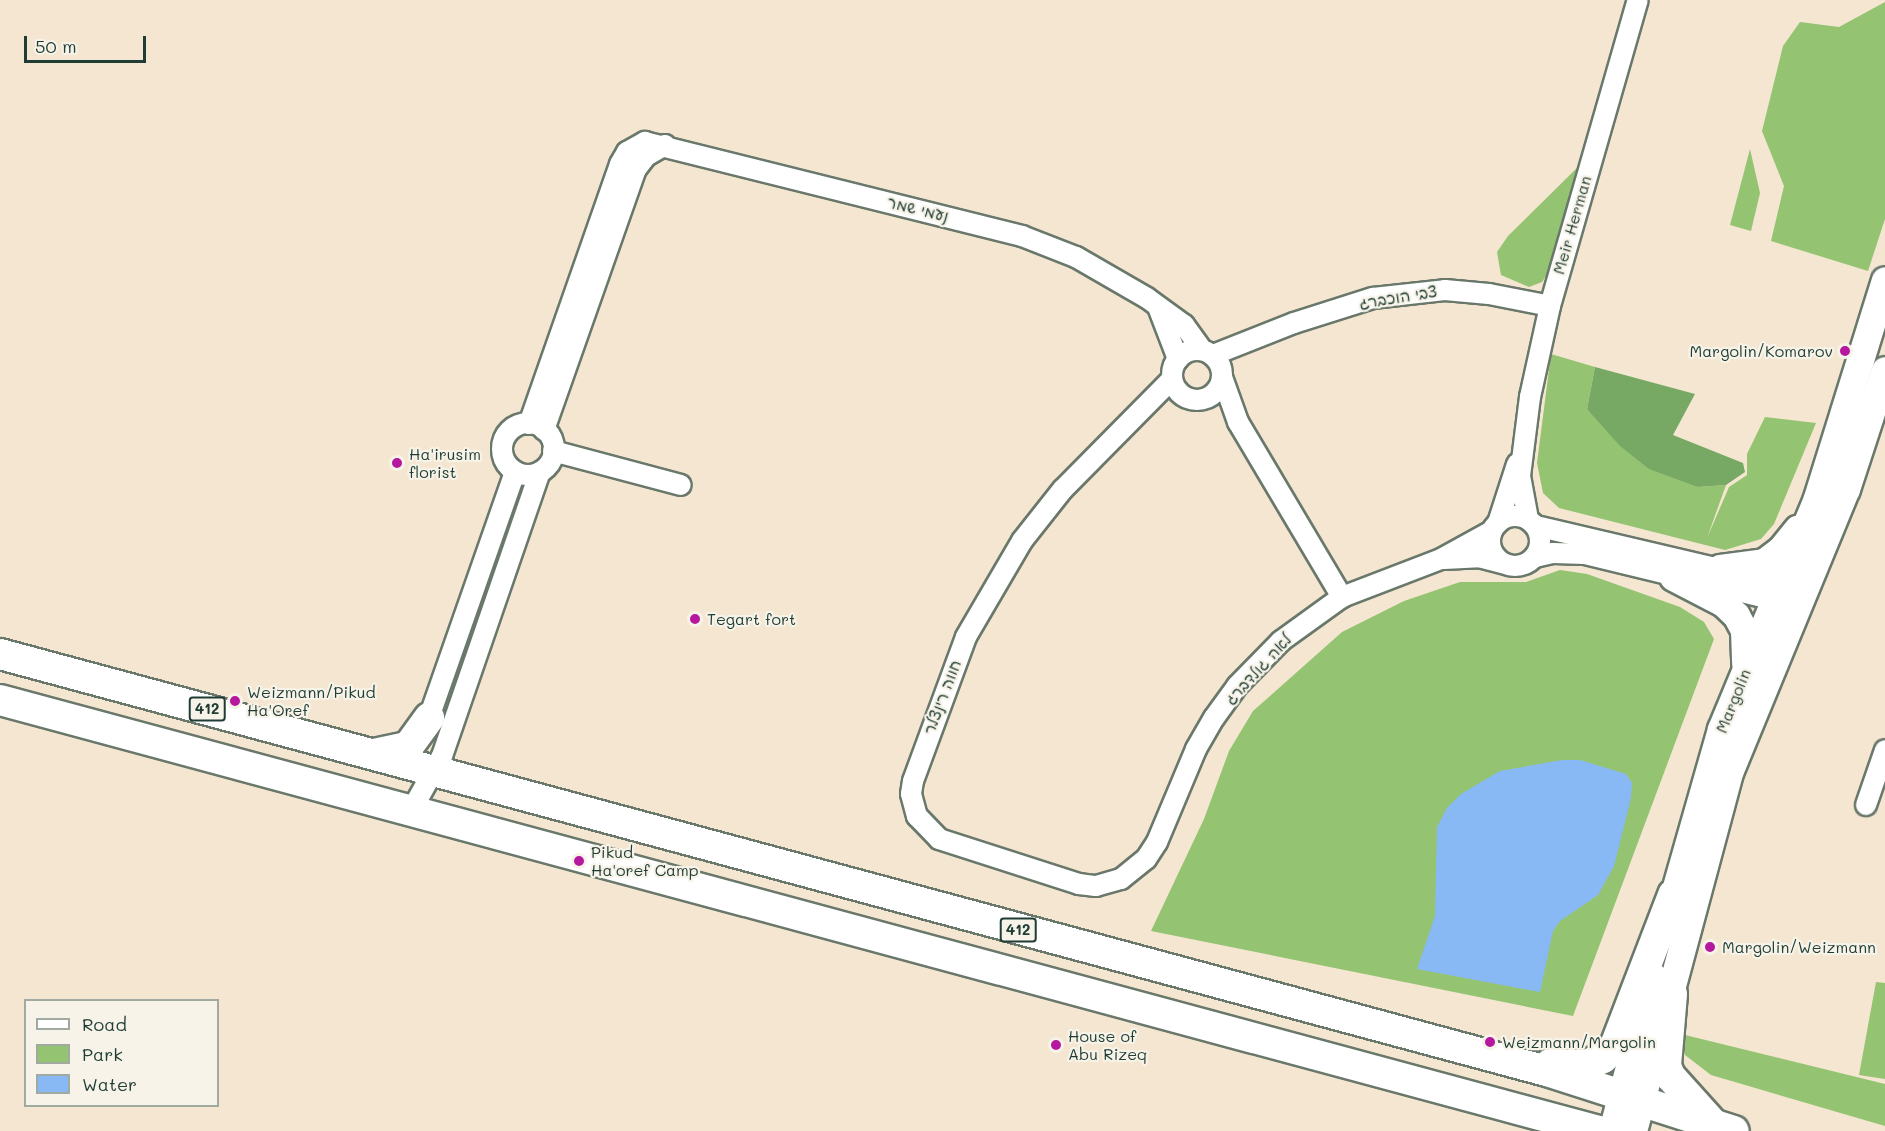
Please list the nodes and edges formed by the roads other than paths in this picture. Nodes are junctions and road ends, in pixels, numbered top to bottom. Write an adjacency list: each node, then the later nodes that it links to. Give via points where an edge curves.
1 (1638, 0): 3 (street, Meir Herman)
2 (1885, 280): 17 (main road, Margolin)
3 (1550, 306): 6 (street, צבי הוכברג, via 1445,290 1373,298 1294,323); 13 (street, Meir Herman)
4 (1158, 307): 5 (street); 6 (street, נעמי שמר, via 1184,325); 11 (street, נעמי שמר, via 1076,257 1022,236 665,145 646,156 636,169)
5 (1178, 359): 6 (street, via 1186,352); 8 (street)
6 (1215, 363): 9 (street, via 1217,391); 10 (street, נעמי שמר)
7 (1885, 370): 25 (main road, Margolin, via 1846,489)
8 (1177, 387): 9 (street); 36 (street, חווה רינצלר, via 1138,415 1063,489 989,593 946,683 911,794 923,826 951,844 1079,884 1096,886)
9 (1204, 399): 10 (street)
10 (1238, 422): 26 (street)
11 (537, 427): 12 (street); 14 (street, via 513,428 503,441 504,459)
12 (553, 451): 15 (street); 16 (street)
13 (1521, 453): 18 (street, via 1520,476); 19 (street)
14 (515, 472): 15 (street); 30 (street)
15 (540, 472): 33 (street)
16 (681, 485)
17 (1814, 506): 23 (main road, via 1774,556 1753,565); 25 (main road, Margolin)
18 (1532, 522): 19 (street, via 1515,516); 20 (street, via 1540,545); 23 (street)
19 (1495, 527): 21 (street, לאה גולדברג); 22 (street, via 1491,548)
20 (1535, 557): 22 (street, via 1523,566); 24 (street, via 1585,554)
21 (1441, 559): 22 (street, לאה גולדברג, via 1479,557); 26 (street, לאה גולדברג)
22 (1502, 563)
23 (1720, 568): 25 (street)
24 (1673, 577): 25 (street); 28 (main road, via 1723,603 1739,619 1746,642)
25 (1785, 596): 28 (main road, Margolin); 38 (main road, Margolin, via 1730,770)
26 (1342, 597): 36 (street, לאה גולדברג, via 1281,641 1237,687 1196,749 1157,842 1146,859)
27 (0, 654): 32 (main road, 412)
28 (1745, 672): 37 (main road, Margolin, via 1707,772)
29 (0, 700): 35 (main road, 412)
30 (429, 718): 32 (main road, via 408,747); 33 (street)
31 (1885, 750): 34 (street)
32 (374, 754): 33 (main road, 412)
33 (424, 768): 35 (street); 40 (main road, 412)
34 (1866, 805)
35 (411, 811): 39 (main road, 412)
36 (1120, 879)
37 (1673, 895): 40 (main road, via 1615,1046 1603,1058 1576,1066); 41 (main road, Margolin)
38 (1672, 994): 41 (main road, Margolin); 42 (main road, via 1666,1066 1670,1076)
39 (1162, 1011): 43 (main road); 44 (main road, 412)
40 (1473, 1052): 41 (main road, 412)
41 (1635, 1090): 42 (main road, 412); 45 (main road, Margolin); 46 (main road, Margolin)
42 (1725, 1128)
43 (1548, 1131)
44 (1598, 1131)
45 (1612, 1131)
46 (1633, 1131)

